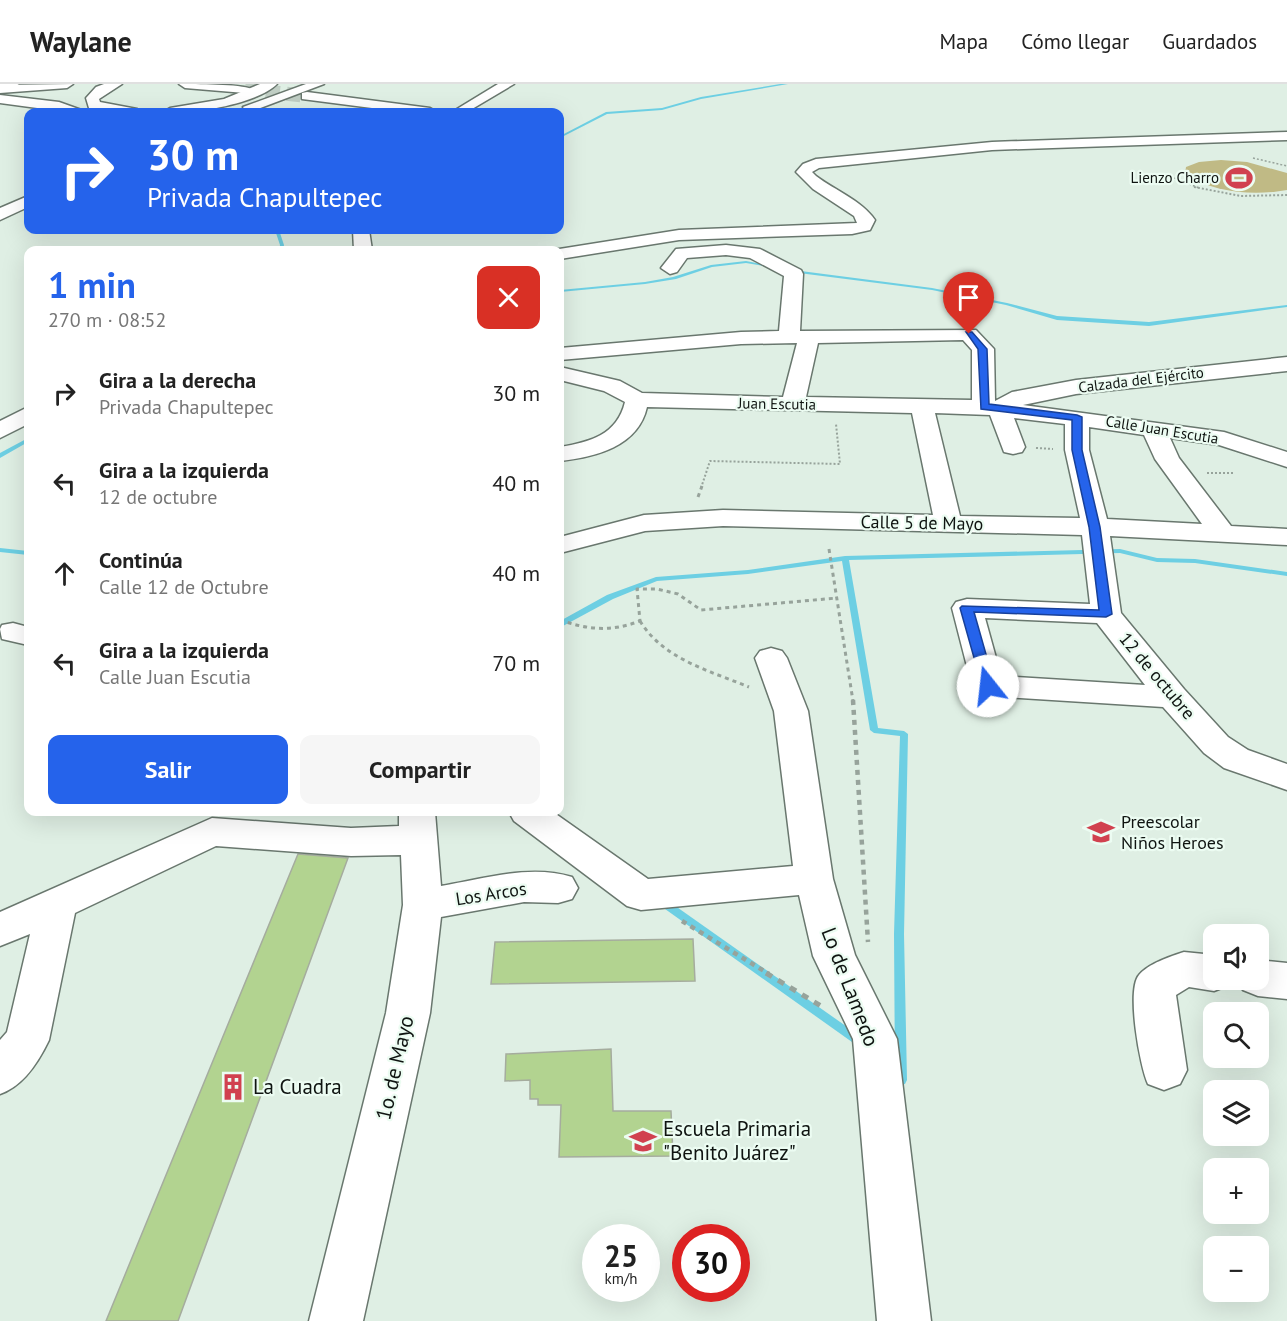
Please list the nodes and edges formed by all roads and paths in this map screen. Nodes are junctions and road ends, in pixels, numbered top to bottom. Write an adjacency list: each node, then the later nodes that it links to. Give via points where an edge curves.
1 (67, 84): 9 (main road)
2 (116, 84): 16 (main road, via 92,98 94,105)
3 (185, 84): 12 (main road)
4 (271, 84): 17 (main road, via 227,102)
5 (280, 84): 18 (main road)
6 (318, 84): 19 (main road)
7 (514, 84): 10 (main road)
8 (19, 85): 9 (main road); 11 (main road)
9 (47, 85): 11 (main road)
10 (504, 86): 21 (main road)
11 (0, 89)
12 (245, 89)
13 (307, 96): 20 (main road)
14 (0, 99): 15 (main road)
15 (63, 108)
16 (110, 108)
17 (193, 108)
18 (223, 108)
19 (246, 108)
20 (399, 108)
21 (466, 108)
22 (1287, 136): 31 (main road, via 992,146 816,164 804,172 828,194 861,213 867,219 864,226 678,235)
23 (1246, 156): 24 (path)
24 (1287, 166)
25 (1167, 175): 26 (path, via 1211,191 1243,196)
26 (1287, 195)
27 (24, 197): 29 (main road)
28 (24, 203): 30 (main road)
29 (0, 209)
30 (0, 215)
31 (564, 253)
32 (670, 268): 33 (main road, via 682,253 754,253 794,274)
33 (799, 335): 34 (main road); 38 (main road); 41 (main road, via 969,334 983,349)
34 (564, 354)
35 (1287, 364): 41 (main road, Calzada del Ejército, via 1076,387 1020,397)
36 (564, 374): 37 (main road, Juan Escutia, via 612,386)
37 (637, 399): 38 (main road, Juan Escutia); 48 (main road, via 636,411 625,431 591,450)
38 (793, 405): 40 (main road, Juan Escutia)
39 (922, 405): 40 (main road, Juan Escutia); 41 (main road, Juan Escutia); 51 (main road)
40 (835, 406): 50 (path, via 840,464 710,460)
41 (992, 407): 43 (main road, Calle Juan Escutia); 46 (main road)
42 (24, 416): 45 (main road)
43 (1077, 417): 44 (main road, Calle Juan Escutia); 47 (main road)
44 (1154, 429): 49 (main road, Calle Juan Escutia, via 1224,439); 53 (main road, via 1167,459)
45 (0, 431)
46 (1013, 447): 47 (path)
47 (1077, 450): 52 (main road)
48 (564, 453)
49 (1287, 460)
50 (690, 520): 51 (main road, Calle 5 de Mayo); 55 (main road, Calle 5 de Mayo, via 644,523)
51 (948, 524): 52 (main road, Calle 5 de Mayo)
52 (1095, 527): 53 (main road, Calle 5 de Mayo); 58 (main road)
53 (1221, 531): 54 (main road, Calle 5 de Mayo)
54 (1287, 537)
55 (564, 544)
56 (829, 549): 57 (path)
57 (837, 598): 59 (path, via 701,610 678,594 637,589); 73 (path, via 852,684)
58 (1106, 614): 62 (main road, 12 de octubre); 62 (main road, via 967,608 988,686)
59 (640, 621): 60 (path, via 618,630 584,630); 63 (path, via 645,633 686,662 753,688)
60 (564, 622)
61 (771, 658): 63 (main road, Lo de Lamedo)
62 (1172, 697): 64 (main road, 12 de octubre, via 1216,745 1236,759)
63 (791, 711): 67 (main road, Lo de Lamedo)
64 (1287, 777)
65 (532, 816): 69 (main road)
66 (417, 826): 70 (main road, via 351,842 212,832); 71 (main road, 1o. de Mayo)
67 (814, 879): 69 (main road); 81 (main road, Lo de Lamedo, via 834,956 874,1039)
68 (558, 888): 71 (main road, Los Arcos, via 524,887)
69 (640, 895): 77 (path)
70 (57, 904): 72 (main road); 79 (main road, via 27,1040)
71 (423, 905): 80 (main road, 1o. de Mayo, via 408,1013)
72 (0, 930)
73 (868, 945)
74 (1203, 972): 78 (main road, via 1184,969 1154,987)
75 (1269, 979): 76 (main road)
76 (1287, 981)
77 (824, 1008)
78 (1164, 1070)
79 (0, 1074)
80 (336, 1321)
81 (904, 1321)

